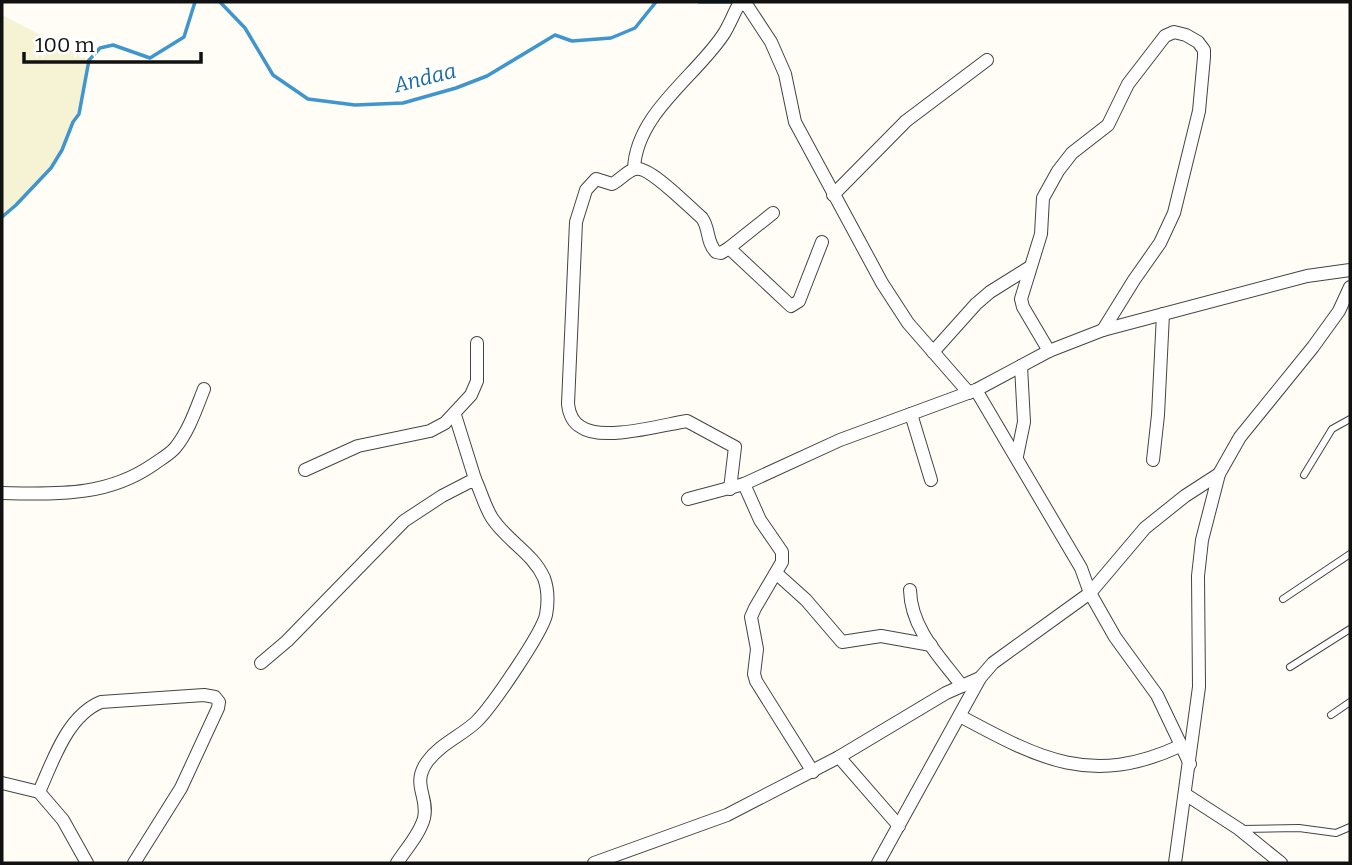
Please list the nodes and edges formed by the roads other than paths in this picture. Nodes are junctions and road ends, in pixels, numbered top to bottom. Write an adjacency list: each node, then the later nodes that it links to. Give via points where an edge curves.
1 (987, 60): 3 (street, via 906,121)
2 (634, 169): 3 (street, via 637,149 661,106 723,34 742,3 778,57 795,122); 6 (street, via 646,170 702,218 716,252); 29 (street, via 612,184 592,182 576,222 570,415 580,427 594,433 687,421 695,424 735,447)
3 (833, 195): 14 (street, via 882,283)
4 (773, 213): 6 (street)
5 (822, 242): 6 (street, via 799,301 792,306)
6 (729, 248)
7 (1030, 267): 11 (street, via 1041,234 1043,198 1058,171 1072,153 1108,125 1128,84 1165,36 1174,32 1198,42 1204,50 1199,111 1174,213 1160,243); 13 (street, via 1021,299); 14 (street, via 976,304)
8 (1350, 270): 10 (street, via 1307,276)
9 (1350, 287): 24 (street, via 1333,320 1240,438)
10 (1163, 314): 11 (street); 22 (street)
11 (1103, 330): 13 (street)
12 (477, 343): 19 (street, via 477,381)
13 (1049, 351): 15 (street)
14 (933, 352): 17 (street)
15 (1021, 366): 17 (street); 21 (street, via 1024,422)
16 (204, 389): 30 (street, via 174,450 146,470 94,491)
17 (973, 391): 18 (street); 21 (street)
18 (911, 414): 27 (street); 28 (street)
19 (455, 415): 23 (street, via 430,431 358,446); 26 (street)
20 (1350, 418): 25 (lane, via 1332,429)
21 (1017, 456): 35 (street)
22 (1153, 460)
23 (305, 470)
24 (1219, 474): 35 (street, via 1144,528); 48 (street, via 1198,576 1199,687)
25 (1304, 475)
26 (475, 479): 39 (street, via 404,521); 58 (street, via 492,519 544,579 546,617 485,713 426,764 419,782 424,819)
27 (931, 480)
28 (744, 484): 29 (street); 33 (street, via 760,520 782,552)
29 (730, 489): 31 (street)
30 (2, 493)
31 (688, 499)
32 (1350, 554): 36 (lane)
33 (776, 573): 38 (street, via 842,642 881,636); 49 (street, via 751,617 757,649 754,674)
34 (910, 590): 38 (street, via 913,614)
35 (1090, 593): 41 (street, via 993,663); 46 (street, via 1157,695)
36 (1283, 599)
37 (1350, 629): 40 (lane)
38 (931, 645): 42 (street)
39 (261, 663)
40 (1290, 667)
41 (980, 678): 42 (street); 45 (street)
42 (962, 686): 47 (street)
43 (1350, 702): 44 (lane)
44 (1331, 715)
45 (960, 716): 46 (street, via 1039,756 1066,763 1120,765 1157,757); 53 (street)
46 (1180, 746): 48 (street)
47 (839, 757): 49 (street); 53 (street)
48 (1190, 764): 52 (street)
49 (813, 772): 59 (street, via 727,815)
50 (2, 783): 51 (street)
51 (39, 792): 56 (street, via 63,820); 57 (street, via 60,747 89,707 101,702 215,697 218,708 181,788)
52 (1185, 794): 55 (street); 61 (street)
53 (900, 826): 60 (street)
54 (1350, 827): 55 (lane, via 1336,833)
55 (1239, 829): 62 (street)
56 (87, 863)
57 (134, 863)
58 (397, 863)
59 (599, 863)
60 (878, 863)
61 (1175, 863)
62 (1281, 863)

